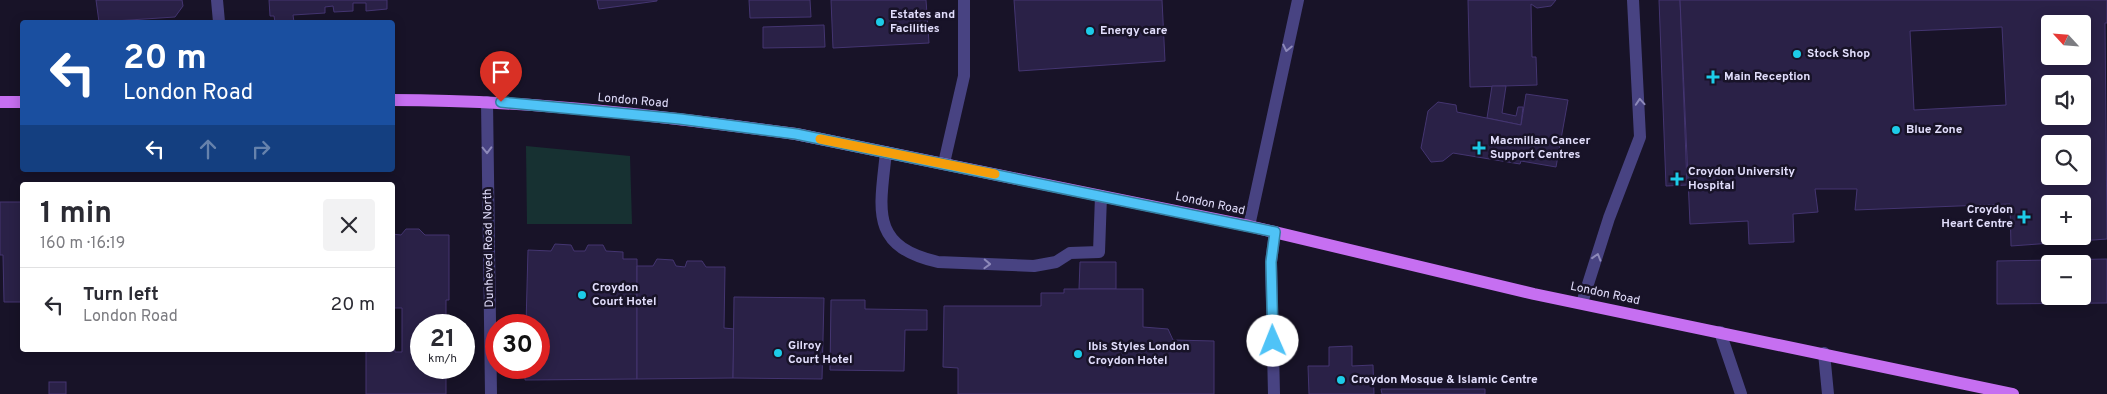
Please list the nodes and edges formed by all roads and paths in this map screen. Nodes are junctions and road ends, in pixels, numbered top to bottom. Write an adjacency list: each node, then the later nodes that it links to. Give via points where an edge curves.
1 (217, 0): 5 (street)
2 (964, 0): 11 (street, via 964,76)
3 (1298, 0): 13 (street, one-way to 13)
4 (1633, 0): 15 (street, one-way to 4, via 1609,218 1640,137)
5 (219, 20)
6 (395, 100): 9 (main road, London Road)
7 (0, 102): 8 (main road)
8 (20, 102)
9 (487, 102): 10 (main road, London Road, via 725,124); 18 (street, Dunheved Road North, one-way to 18)
10 (886, 152): 11 (main road, London Road); 12 (street, one-way to 12, via 882,196 885,228 898,246 916,256 938,262 1034,266 1056,262 1070,253 1099,252)
11 (944, 163): 12 (main road, London Road)
12 (1102, 196): 13 (main road, London Road)
13 (1248, 226): 14 (main road, London Road)
14 (1275, 232): 15 (main road, London Road); 19 (street, via 1271,262)
15 (1582, 303): 16 (main road, London Road)
16 (1720, 332): 17 (main road, London Road); 20 (street)
17 (1824, 353): 21 (street); 22 (main road, London Road)
18 (491, 394)
19 (1274, 394)
20 (1741, 394)
21 (1828, 394)
22 (2013, 394)

